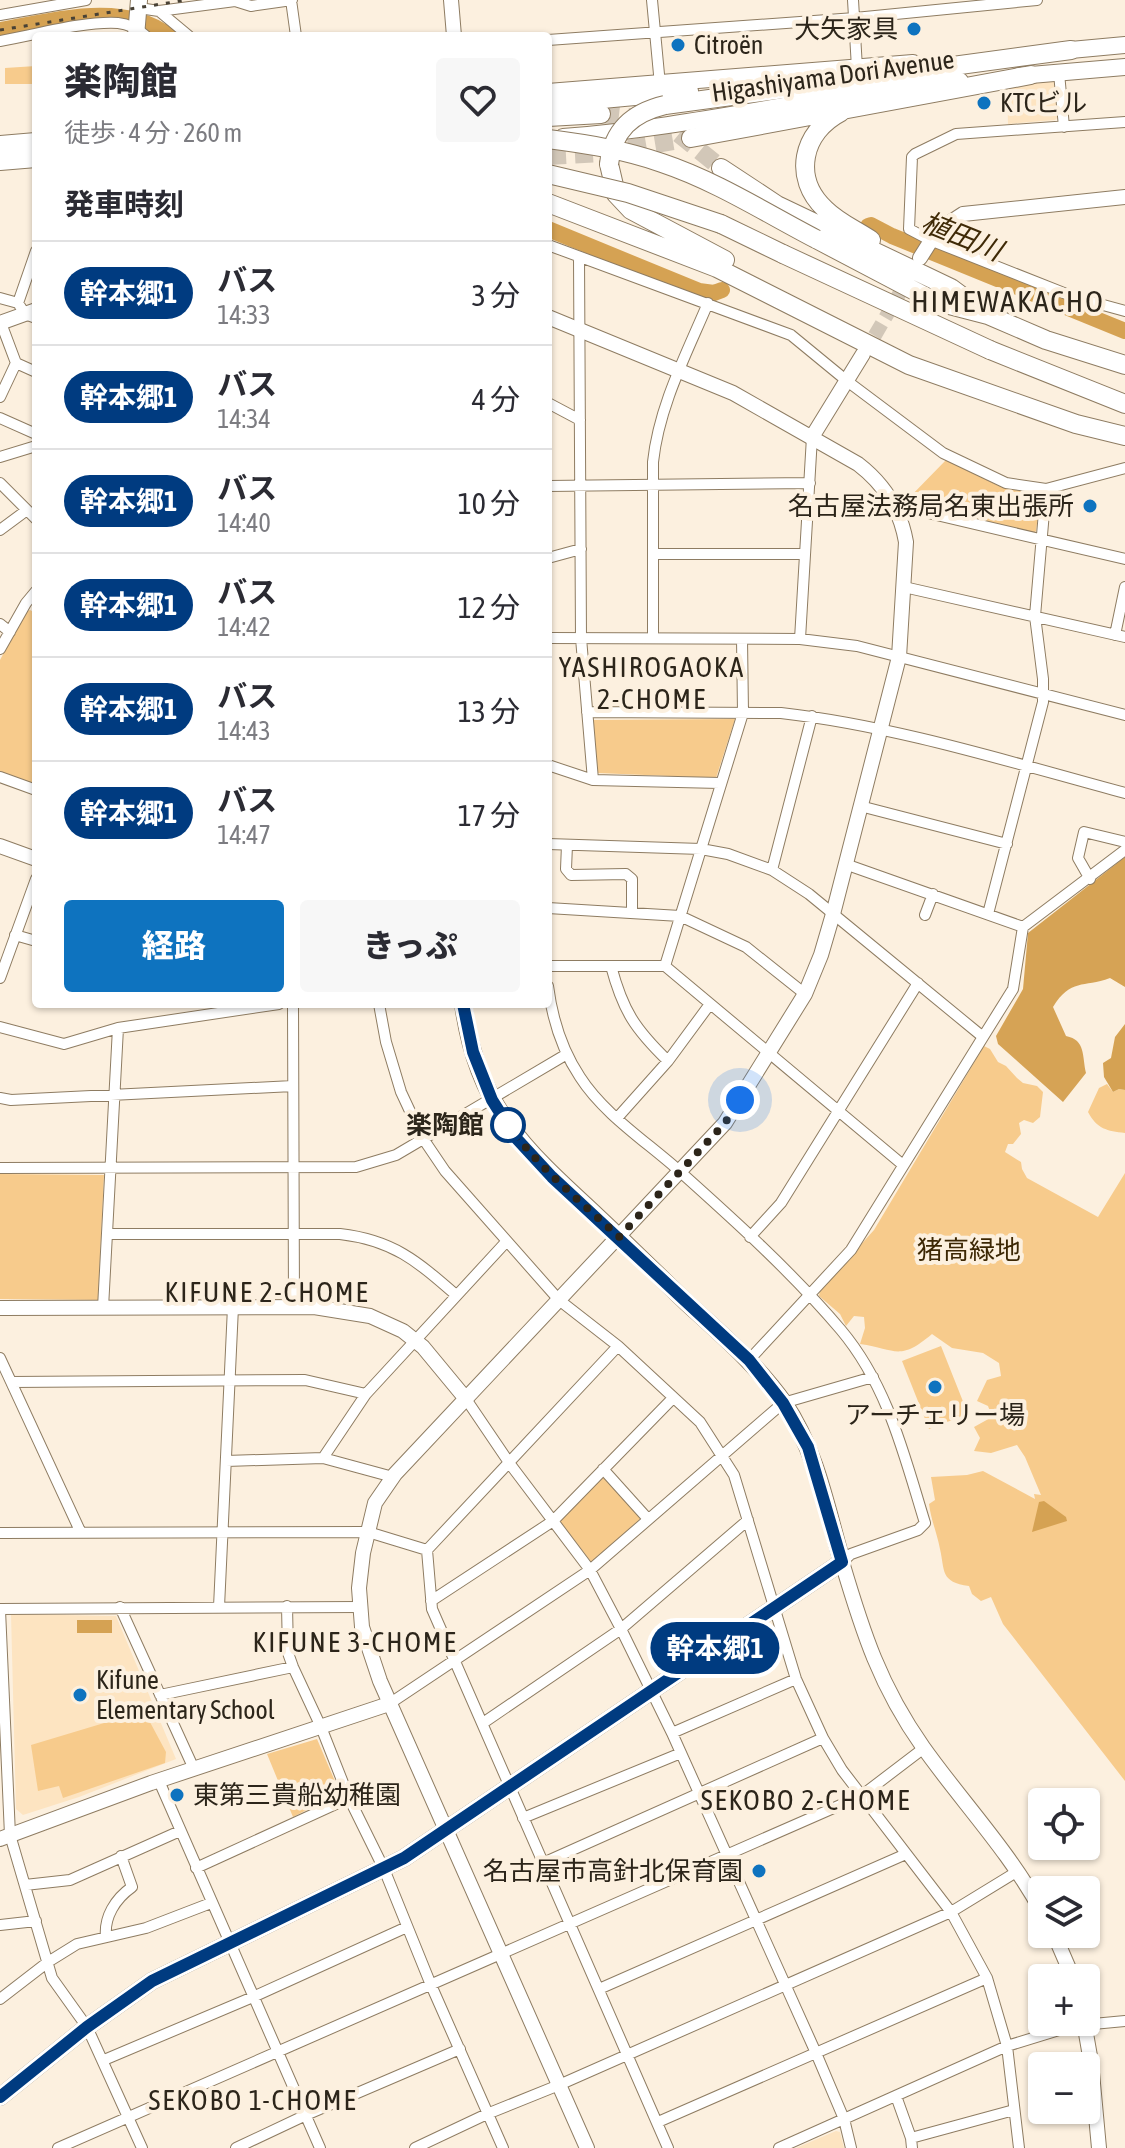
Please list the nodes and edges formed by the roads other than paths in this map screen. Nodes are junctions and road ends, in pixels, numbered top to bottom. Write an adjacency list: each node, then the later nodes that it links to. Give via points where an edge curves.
1 (86, 0): 7 (street)
2 (291, 0): 9 (street); 15 (street)
3 (451, 0): 16 (street)
4 (652, 0): 17 (street)
5 (853, 0): 11 (street)
6 (1037, 0): 8 (street)
7 (55, 3): 10 (street)
8 (986, 3): 11 (street)
9 (159, 11): 12 (street); 14 (street)
10 (0, 15)
11 (855, 18): 17 (street); 24 (street)
12 (139, 21): 13 (street)
13 (52, 32)
14 (184, 32)
15 (295, 32)
16 (454, 32)
17 (654, 32): 19 (street); 28 (street)
18 (32, 35): 20 (street)
19 (552, 40)
20 (0, 41)
21 (1125, 45): 22 (main road, Higashiyama Dori Avenue)
22 (1071, 50): 24 (main road, Higashiyama Dori Avenue); 28 (highway, via 798,86)
23 (1125, 67): 25 (main road, Higashiyama Dori Avenue)
24 (857, 68): 28 (main road, Higashiyama Dori Avenue)
25 (1059, 73): 26 (main road, Higashiyama Dori Avenue); 34 (street)
26 (1031, 75): 30 (highway); 37 (main road, Higashiyama Dori Avenue, via 881,89 631,132)
27 (552, 92): 28 (main road, Higashiyama Dori Avenue)
28 (663, 94): 29 (highway); 59 (highway, bridge, via 623,126 613,142 609,164 616,194 631,210 723,259)
29 (552, 104)
30 (862, 105): 38 (highway); 55 (highway, via 832,116 813,134 804,157 810,189 835,217)
31 (601, 114): 32 (highway)
32 (552, 117)
33 (1125, 122): 34 (street)
34 (1064, 127): 53 (street, via 956,134 915,154 909,229)
35 (32, 135): 36 (main road)
36 (0, 138)
37 (552, 138)
38 (691, 138)
39 (552, 139): 62 (highway, bridge, via 665,164 934,301)
40 (32, 142): 41 (highway)
41 (0, 145)
42 (32, 158): 43 (highway)
43 (0, 161)
44 (32, 167): 46 (main road)
45 (721, 168): 55 (highway, via 777,205)
46 (0, 170)
47 (552, 175): 66 (highway, bridge, via 721,224)
48 (552, 193): 51 (highway)
49 (1125, 197): 53 (street, via 963,214 943,225)
50 (552, 205): 51 (highway)
51 (648, 241): 59 (highway)
52 (552, 247): 54 (street)
53 (926, 247): 61 (street)
54 (579, 257): 58 (street); 65 (street)
55 (934, 280): 62 (highway)
56 (32, 285): 60 (street)
57 (0, 298): 60 (street)
58 (708, 303): 72 (street); 74 (street, via 791,335)
59 (801, 310): 82 (highway, via 909,365)
60 (29, 311): 64 (street)
61 (1125, 311)
62 (988, 315): 68 (highway)
63 (552, 319): 65 (street)
64 (1, 323): 69 (street)
65 (579, 330): 72 (street); 80 (street)
66 (990, 350): 75 (highway); 77 (highway)
67 (863, 354): 74 (street)
68 (1089, 355): 70 (highway); 73 (highway)
69 (16, 363): 71 (street); 76 (street)
70 (1125, 365)
71 (32, 370)
72 (679, 371): 83 (street, via 733,393); 89 (street, via 656,437)
73 (1125, 373)
74 (847, 381): 83 (street); 92 (street, via 956,461 1006,483)
75 (1125, 393)
76 (0, 397)
77 (1125, 404)
78 (552, 405): 80 (street)
79 (0, 418): 81 (street)
80 (580, 420): 90 (street)
81 (32, 432)
82 (1125, 436)
83 (812, 437): 88 (street); 94 (street, via 873,476)
84 (32, 447): 85 (street)
85 (0, 457)
86 (1125, 468): 92 (street)
87 (0, 483): 93 (street)
88 (810, 483): 89 (street); 100 (street)
89 (653, 484): 90 (street); 99 (street)
90 (581, 485): 91 (street); 98 (street)
91 (552, 486)
92 (1046, 489): 97 (street)
93 (27, 510): 95 (street); 96 (street)
94 (897, 511): 97 (street, via 911,509); 103 (street, via 906,542)
95 (32, 515)
96 (0, 530)
97 (1040, 539): 102 (street); 106 (street)
98 (581, 549): 101 (street); 111 (street)
99 (653, 554): 100 (street); 112 (street)
100 (805, 554): 114 (street)
101 (552, 557)
102 (1125, 559)
103 (904, 587): 106 (street); 116 (street)
104 (1125, 587): 109 (street)
105 (31, 606): 108 (street)
106 (1035, 616): 109 (street); 117 (street)
107 (0, 624): 108 (street)
108 (10, 632): 115 (street)
109 (1120, 636)
110 (552, 638): 111 (street)
111 (581, 638): 112 (street); 118 (street)
112 (653, 638): 113 (street)
113 (742, 639): 114 (street); 119 (street)
114 (800, 639): 116 (street)
115 (0, 649)
116 (899, 657): 117 (street); 122 (street)
117 (1044, 693): 120 (street); 124 (street)
118 (587, 712): 119 (street); 126 (street)
119 (743, 713): 121 (street); 127 (street)
120 (1125, 715)
121 (812, 716): 122 (street); 140 (street)
122 (880, 730): 124 (street); 130 (street)
123 (552, 766): 126 (street)
124 (1027, 767): 129 (street); 133 (street)
125 (0, 777): 128 (street)
126 (593, 780): 127 (street)
127 (720, 783): 136 (street)
128 (32, 789)
129 (1125, 793)
130 (860, 806): 133 (street); 139 (street)
131 (1125, 842): 141 (street, via 1084,832 1078,858)
132 (552, 844): 134 (street)
133 (1007, 844): 147 (street)
134 (567, 845): 136 (street); 145 (street, via 566,869 571,875 626,874 632,879)
135 (0, 846): 138 (street)
136 (701, 849): 140 (street); 149 (street)
137 (1125, 850): 141 (street)
138 (32, 858)
139 (845, 864): 143 (street); 146 (street)
140 (772, 870): 146 (street)
141 (1090, 879): 150 (street)
142 (32, 890): 151 (street)
143 (933, 894): 147 (street); 148 (street)
144 (552, 908): 145 (street)
145 (632, 913): 149 (street)
146 (833, 914): 157 (street); 158 (street)
147 (988, 914): 150 (street)
148 (925, 915)
149 (680, 916): 155 (street); 158 (street, via 746,947)
150 (1023, 927): 167 (street, via 1013,989)
151 (15, 935): 152 (street); 156 (street)
152 (32, 940)
153 (552, 966): 154 (street)
154 (611, 966): 155 (street); 170 (street, via 634,1026)
155 (665, 966): 160 (street)
156 (0, 978)
157 (918, 983): 167 (street); 175 (street)
158 (805, 994): 168 (street)
159 (552, 1004): 169 (street)
160 (710, 1004): 168 (street); 170 (street)
161 (293, 1008): 171 (street)
162 (380, 1008): 177 (street, via 397,1082)
163 (464, 1008): 174 (main road, via 473,1052)
164 (216, 1009): 166 (street)
165 (0, 1027): 166 (street, via 64,1044)
166 (118, 1028): 172 (street)
167 (983, 1037): 178 (street)
168 (769, 1052): 175 (street); 182 (street, via 725,1123)
169 (567, 1054): 174 (street); 176 (street, via 593,1095)
170 (668, 1061): 176 (street)
171 (293, 1086): 172 (street); 179 (street)
172 (115, 1096): 173 (street); 181 (street)
173 (0, 1098)
174 (492, 1100): 177 (street); 185 (main road, via 516,1138 552,1177)
175 (839, 1112): 178 (street); 186 (street, via 781,1203)
176 (618, 1117): 182 (street)
177 (424, 1138): 179 (street, via 380,1162); 187 (street)
178 (903, 1165): 189 (street, via 851,1250)
179 (294, 1167): 181 (street); 183 (street)
180 (0, 1168): 181 (street)
181 (111, 1170): 184 (street)
182 (679, 1171): 185 (street); 186 (street)
183 (293, 1233): 184 (street); 188 (street, via 366,1237 395,1248); 192 (street)
184 (108, 1234): 194 (street)
185 (619, 1237): 190 (street); 198 (main road)
186 (750, 1237): 189 (street)
187 (506, 1242): 188 (street); 190 (street)
188 (456, 1295): 195 (street)
189 (809, 1295): 198 (street); 199 (street)
190 (559, 1300): 196 (street); 204 (street)
191 (233, 1307): 192 (street); 194 (street); 200 (street)
192 (294, 1307): 195 (street, via 370,1316)
193 (0, 1308): 194 (street)
194 (103, 1308)
195 (415, 1341): 202 (street); 204 (street)
196 (618, 1346): 203 (street); 209 (street)
197 (0, 1358): 201 (street)
198 (749, 1360): 205 (main road)
199 (873, 1377): 205 (street); 220 (street, via 898,1433 925,1523)
200 (230, 1381): 201 (street); 202 (street, via 305,1380); 208 (street)
201 (11, 1382): 217 (street)
202 (366, 1394): 207 (street)
203 (673, 1398): 206 (street, via 700,1422); 210 (street)
204 (466, 1399): 209 (street); 211 (street)
205 (783, 1403): 206 (street); 220 (main road, via 808,1447)
206 (722, 1454): 212 (street); 213 (street)
207 (323, 1458): 208 (street); 211 (street)
208 (226, 1461): 218 (street)
209 (510, 1464): 214 (street); 219 (street)
210 (603, 1469): 212 (street); 214 (street)
211 (393, 1477): 215 (street, via 375,1503)
212 (648, 1519): 221 (street)
213 (748, 1520): 227 (street); 229 (street)
214 (553, 1521): 221 (street); 222 (street)
215 (368, 1532): 218 (street); 219 (street); 226 (street)
216 (0, 1533): 217 (street)
217 (81, 1533): 218 (street)
218 (222, 1534): 225 (street)
219 (427, 1550): 222 (street)
220 (842, 1562): 227 (main road); 241 (street, via 870,1651)
221 (590, 1570): 229 (street); 230 (street)
222 (431, 1601): 230 (street)
223 (287, 1606): 225 (street); 226 (street); 231 (street)
224 (120, 1607): 225 (street); 228 (street); 234 (street)
225 (219, 1607)
226 (360, 1607): 235 (street)
227 (773, 1608): 232 (street); 233 (main road)
228 (0, 1610): 240 (street)
229 (621, 1629): 233 (street); 236 (street)
230 (455, 1660): 235 (street); 236 (street)
231 (293, 1667): 234 (street); 237 (street)
232 (796, 1679): 238 (street); 239 (street)
233 (652, 1692): 238 (street); 245 (main road)
234 (160, 1695): 243 (street)
235 (389, 1704): 237 (street); 251 (street)
236 (483, 1723): 245 (street)
237 (321, 1727): 243 (street); 248 (street)
238 (672, 1733): 242 (street)
239 (823, 1738): 246 (street); 247 (street)
240 (3, 1743): 252 (street)
241 (924, 1748): 247 (street); 259 (street)
242 (681, 1753): 246 (street); 249 (street)
243 (194, 1769): 244 (street)
244 (159, 1781): 250 (street); 252 (street)
245 (509, 1789): 249 (street); 251 (main road)
246 (699, 1794): 255 (street); 256 (street)
247 (861, 1796): 253 (street); 255 (street)
248 (349, 1798): 257 (street); 258 (street)
249 (523, 1818): 256 (street)
250 (180, 1831): 254 (street); 257 (street)
251 (446, 1831): 258 (main road); 271 (street)
252 (5, 1837): 260 (street)
253 (906, 1854): 263 (street); 264 (street)
254 (121, 1856): 260 (street, via 70,1880); 269 (street, via 132,1887 104,1924)
255 (727, 1856): 264 (street); 266 (street)
256 (543, 1863): 266 (street)
257 (196, 1868): 262 (street)
258 (384, 1869): 268 (street); 270 (main road)
259 (1018, 1871): 261 (street); 263 (street)
260 (25, 1885): 265 (street)
261 (1028, 1888)
262 (211, 1903): 269 (street); 270 (street)
263 (951, 1912): 273 (street); 275 (street)
264 (755, 1919): 275 (street); 276 (street)
265 (36, 1921): 267 (street); 272 (street)
266 (571, 1923): 271 (street); 276 (street)
267 (0, 1925)
268 (407, 1927): 274 (street); 277 (street)
269 (106, 1937): 272 (street, via 77,1944)
270 (230, 1942): 277 (street); 281 (main road, via 152,1981)
271 (503, 1954): 274 (street); 290 (street)
272 (48, 1962): 278 (street); 281 (street, via 52,1978)
273 (987, 1978): 284 (street); 287 (street)
274 (431, 1985): 285 (street); 286 (street)
275 (786, 1987): 287 (street); 288 (street)
276 (599, 1989): 288 (street)
277 (253, 1997): 286 (street); 289 (street)
278 (0, 1999)
279 (1125, 2021): 280 (street)
280 (1100, 2022)
281 (87, 2027): 289 (street); 292 (main road)
282 (1040, 2036): 284 (street)
283 (1086, 2036): 311 (street)
284 (1007, 2046): 291 (street); 293 (street)
285 (460, 2049): 294 (street); 295 (street)
286 (278, 2050): 295 (street); 296 (street)
287 (816, 2053): 297 (street); 298 (street)
288 (627, 2055): 290 (street); 298 (street)
289 (104, 2060): 296 (street)
290 (559, 2085): 294 (street); 306 (street)
291 (896, 2096): 297 (street); 299 (street)
292 (0, 2097)
293 (1014, 2110): 299 (street); 310 (street)
294 (487, 2114): 304 (street); 305 (street)
295 (306, 2115): 302 (street); 303 (street)
296 (128, 2116): 300 (street); 301 (street)
297 (844, 2119): 308 (street); 309 (street)
298 (658, 2122): 307 (street)
299 (912, 2143)
300 (58, 2148)
301 (142, 2148)
302 (236, 2148)
303 (320, 2148)
304 (415, 2148)
305 (503, 2148)
306 (587, 2148)
307 (668, 2148)
308 (779, 2148)
309 (851, 2148)
310 (1019, 2148)
311 (1099, 2148)

